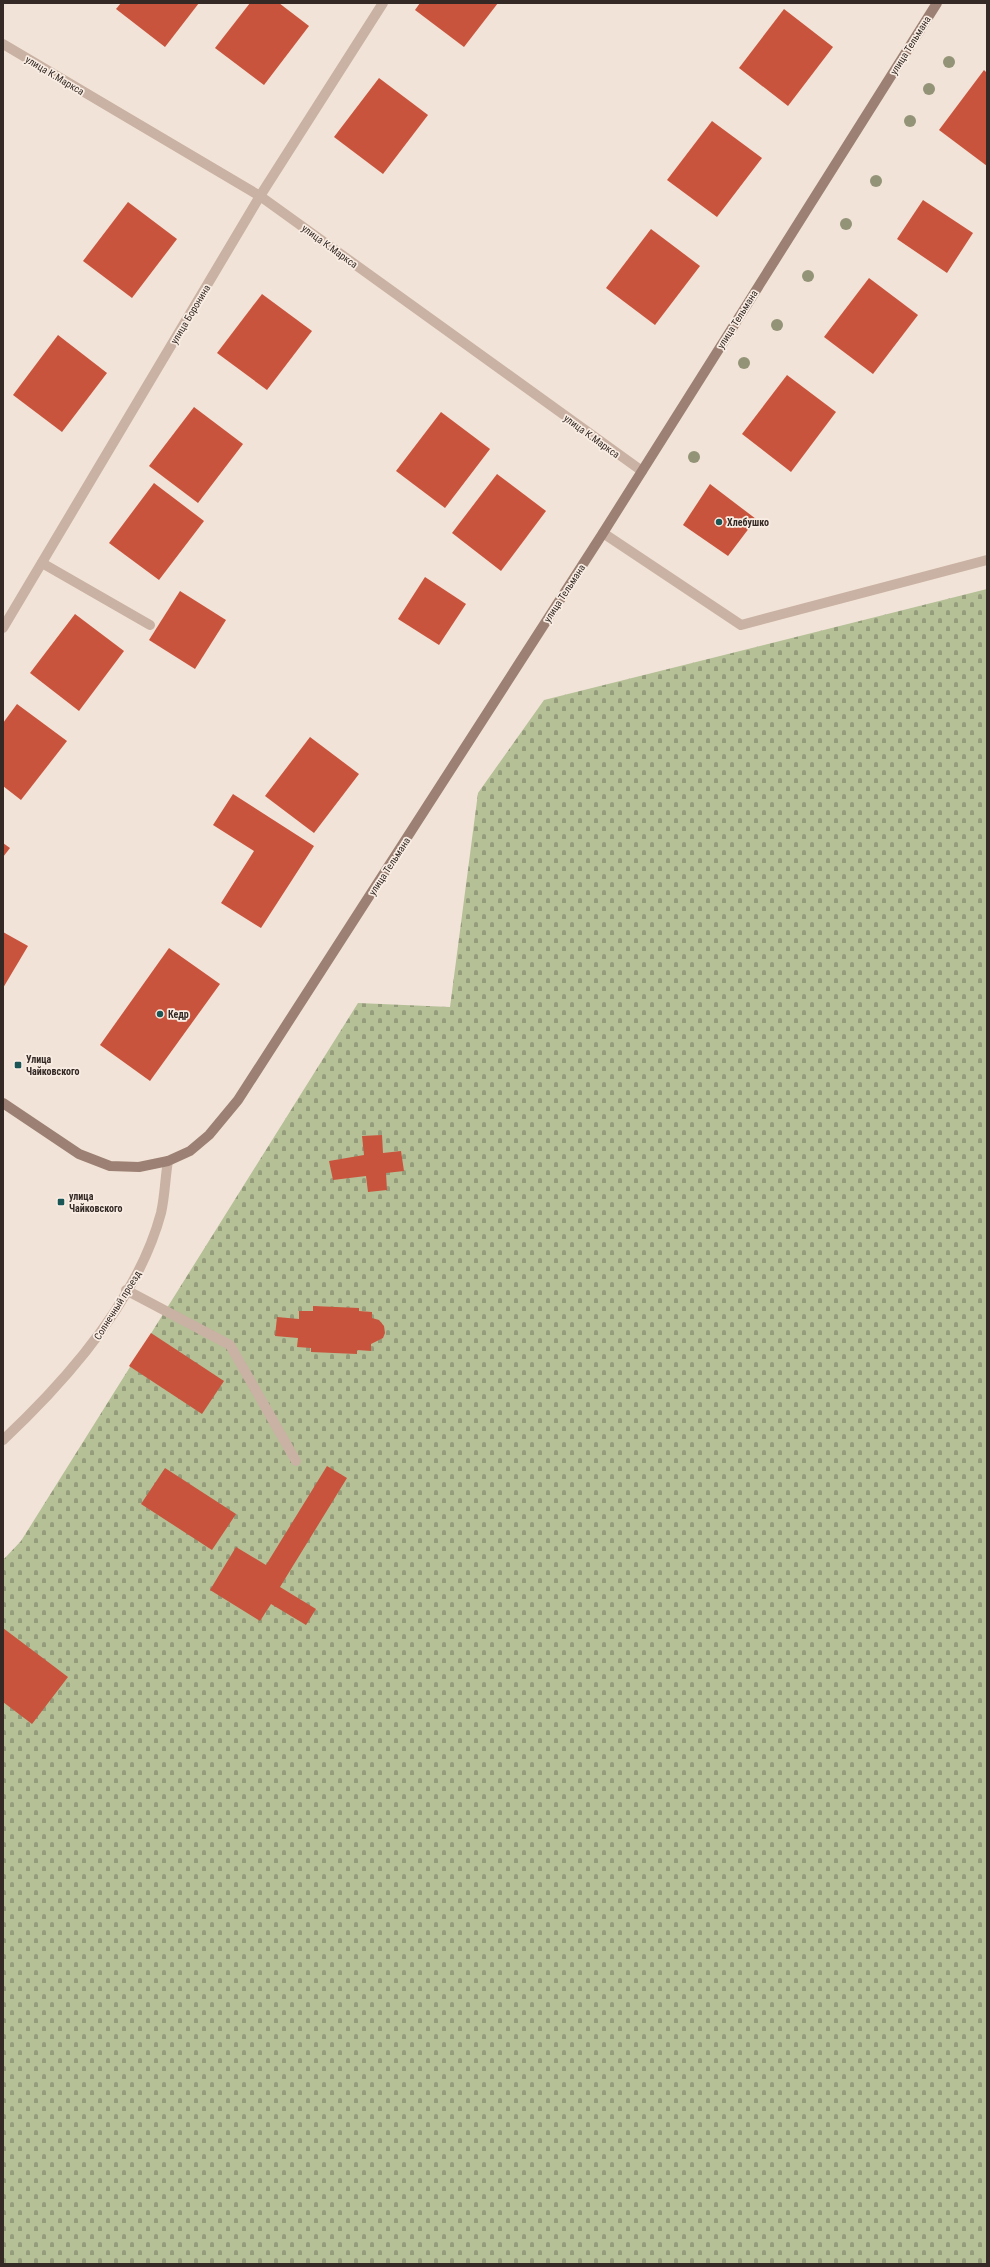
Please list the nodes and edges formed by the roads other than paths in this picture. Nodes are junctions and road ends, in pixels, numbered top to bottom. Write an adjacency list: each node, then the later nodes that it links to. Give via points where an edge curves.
1 (383, 3): 4 (street, улица Боронина)
2 (937, 3): 5 (street, улица Тельмана)
3 (3, 44): 4 (street, улица К.Маркса)
4 (260, 196): 5 (street, улица К.Маркса); 8 (street, улица Боронина)
5 (642, 471): 6 (street, улица Тельмана)
6 (603, 533): 7 (street, via 741,625); 12 (street, улица Тельмана, via 238,1100 209,1135 190,1151)
7 (987, 560)
8 (42, 563): 9 (street); 10 (street, улица Боронина)
9 (150, 625)
10 (3, 628)
11 (3, 1103): 12 (street, via 79,1154 110,1166 139,1167)
12 (168, 1161): 13 (street, Солнечный проезд, via 161,1212 142,1263)
13 (126, 1290): 14 (street, Солнечный проезд, via 96,1340); 15 (street, via 230,1345)
14 (3, 1440)
15 (296, 1461)

